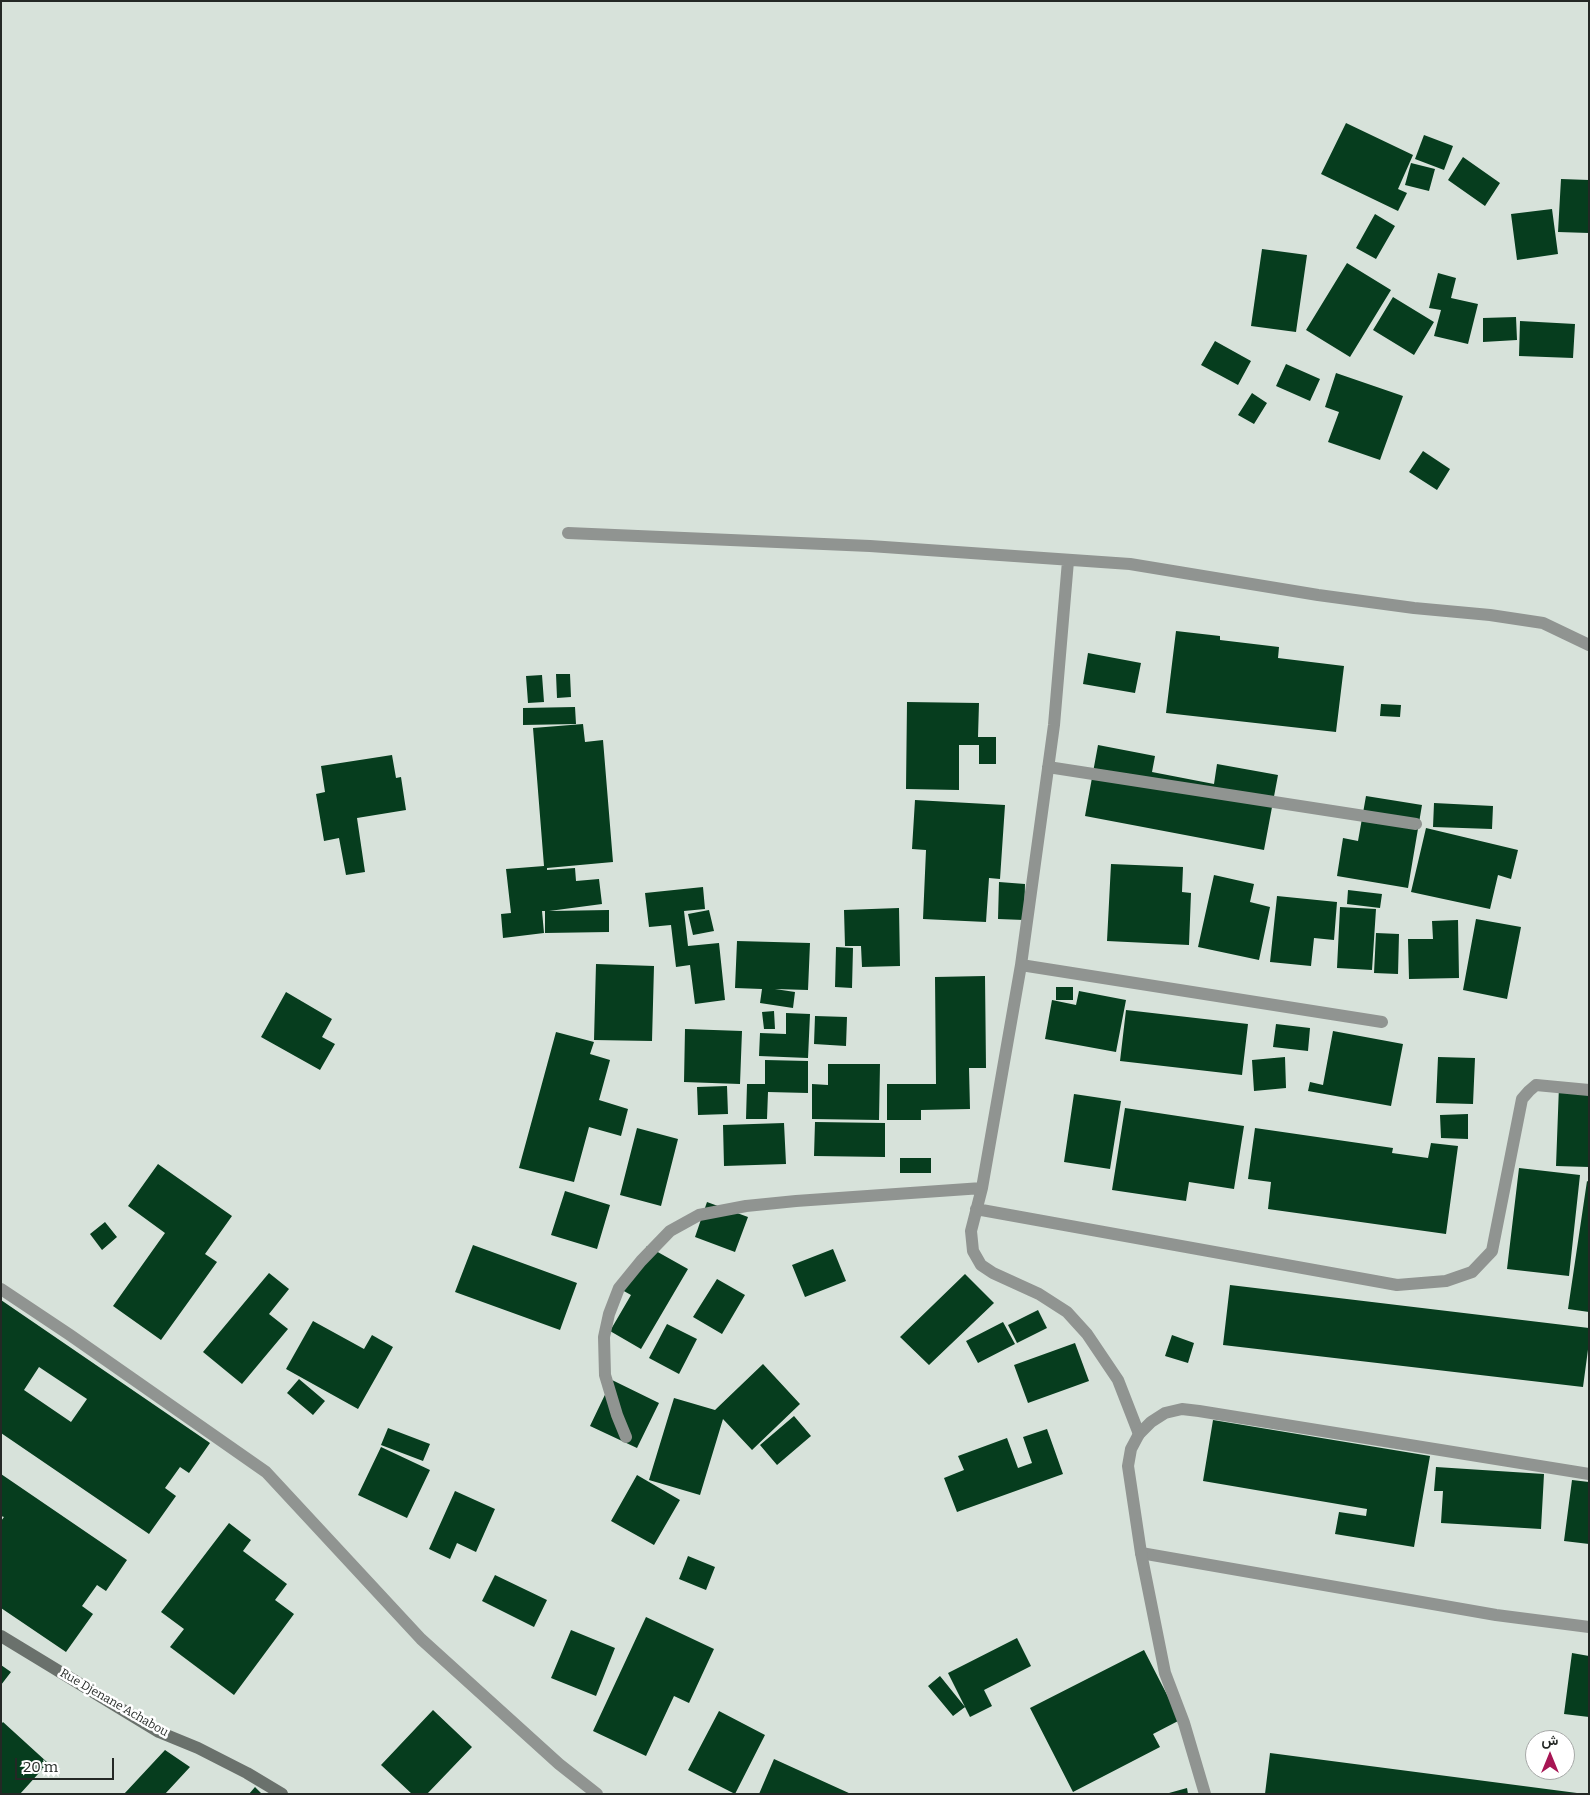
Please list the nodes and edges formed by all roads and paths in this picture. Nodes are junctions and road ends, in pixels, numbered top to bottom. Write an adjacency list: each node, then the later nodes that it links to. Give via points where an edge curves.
1 (568, 533): 2 (street, via 870,546)
2 (1068, 561): 3 (street, via 1130,564 1318,595 1543,623); 4 (street)
3 (1589, 645)
4 (1048, 767): 5 (street); 6 (street)
5 (1416, 824)
6 (1021, 965): 7 (street); 9 (street)
7 (1382, 1022)
8 (1589, 1090): 10 (street, via 1536,1085 1522,1099 1492,1251 1472,1272 1446,1281 1397,1285)
9 (982, 1188): 10 (street); 13 (street, via 746,1206 699,1215 670,1231 619,1288 604,1337 605,1375)
10 (976, 1209): 12 (street, via 971,1231 973,1251 981,1265 1067,1312 1087,1334 1118,1380)
11 (1, 1290): 19 (street, via 266,1472 421,1639 559,1764)
12 (1139, 1434): 14 (street, via 1165,1413 1182,1409); 15 (street, via 1131,1449 1128,1466)
13 (626, 1436)
14 (1589, 1474)
15 (1141, 1553): 16 (street, via 1496,1615); 20 (street, via 1165,1672)
16 (1589, 1627)
17 (1, 1636): 18 (main road, Rue Djenane Achabou, via 159,1732)
18 (282, 1794)
19 (598, 1794)
20 (1205, 1794)

